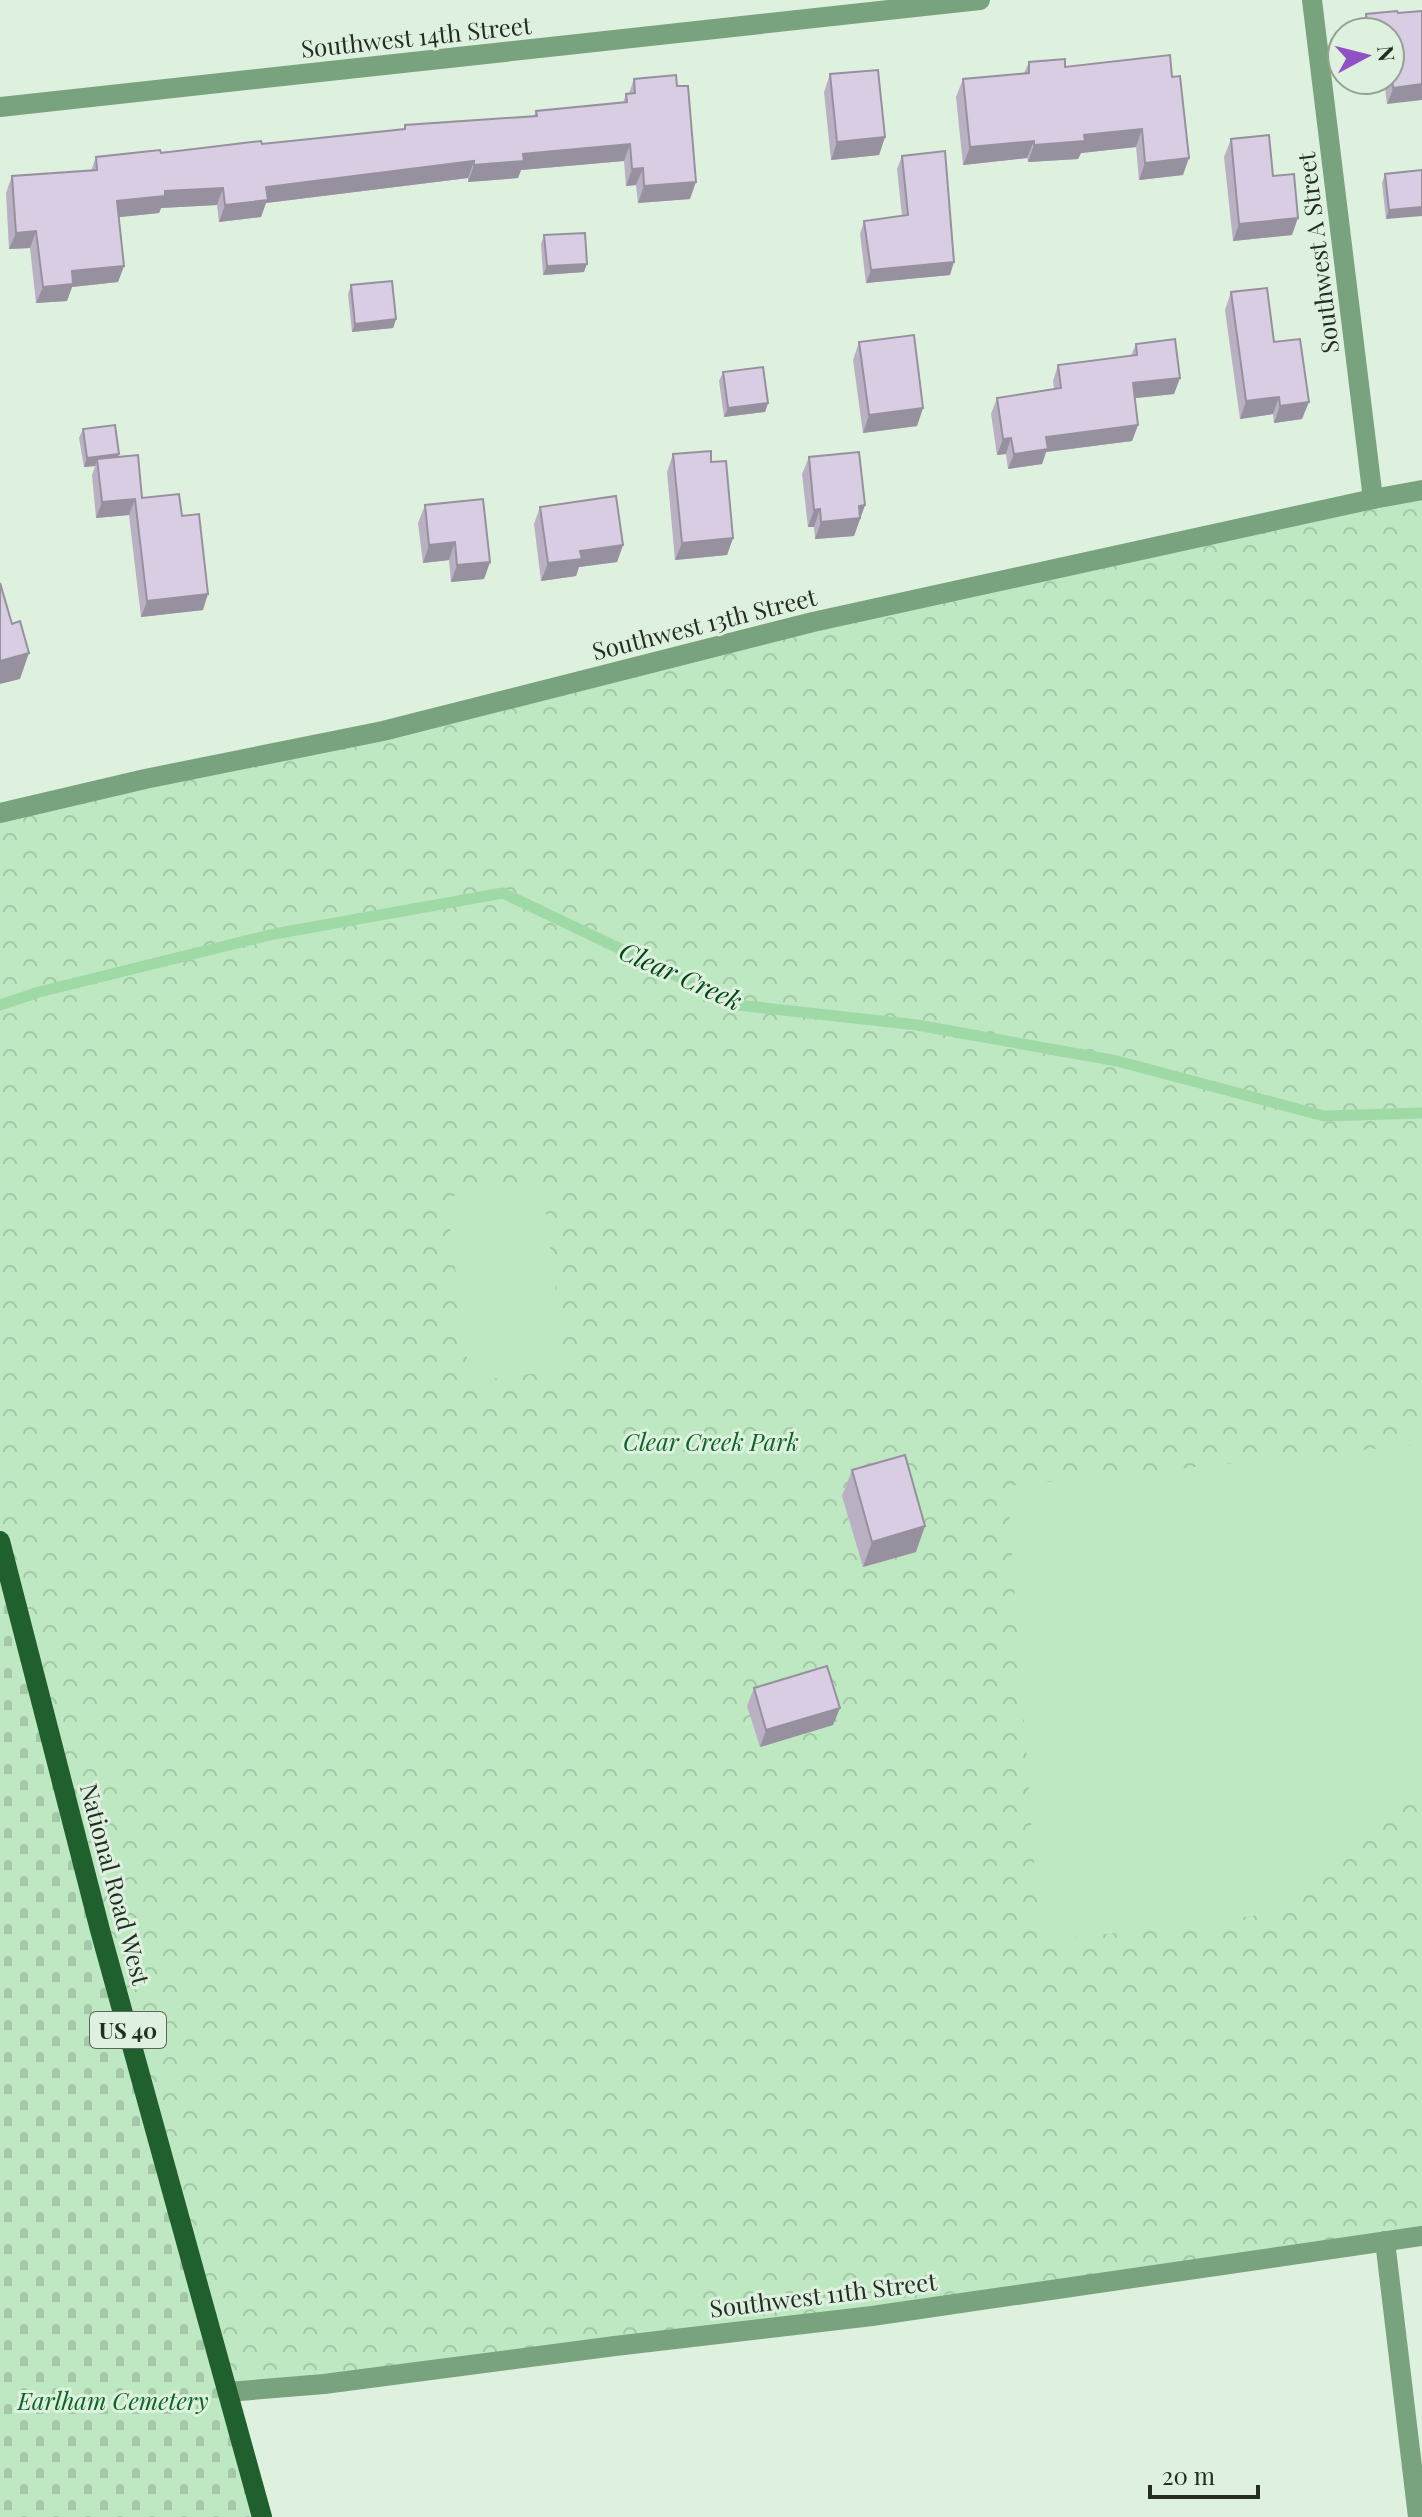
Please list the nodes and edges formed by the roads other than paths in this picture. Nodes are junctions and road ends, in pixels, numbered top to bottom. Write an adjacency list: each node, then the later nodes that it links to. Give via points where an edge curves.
1 (980, 0): 3 (street, Southwest 14th Street)
2 (1312, 0): 5 (street, Southwest A Street)
3 (0, 107)
4 (1422, 490): 5 (street, Southwest 13th Street)
5 (1373, 499): 6 (street, Southwest 13th Street, via 813,622 383,731)
6 (0, 813)
7 (0, 1541): 10 (main road, National Road West / US 40, via 100,1930)
8 (1422, 2236): 9 (street, Southwest 11th Street)
9 (1385, 2241): 10 (street, Southwest 11th Street, via 872,2316); 12 (street)
10 (228, 2392): 11 (main road, National Road West / US 40)
11 (262, 2517)
12 (1418, 2517)

